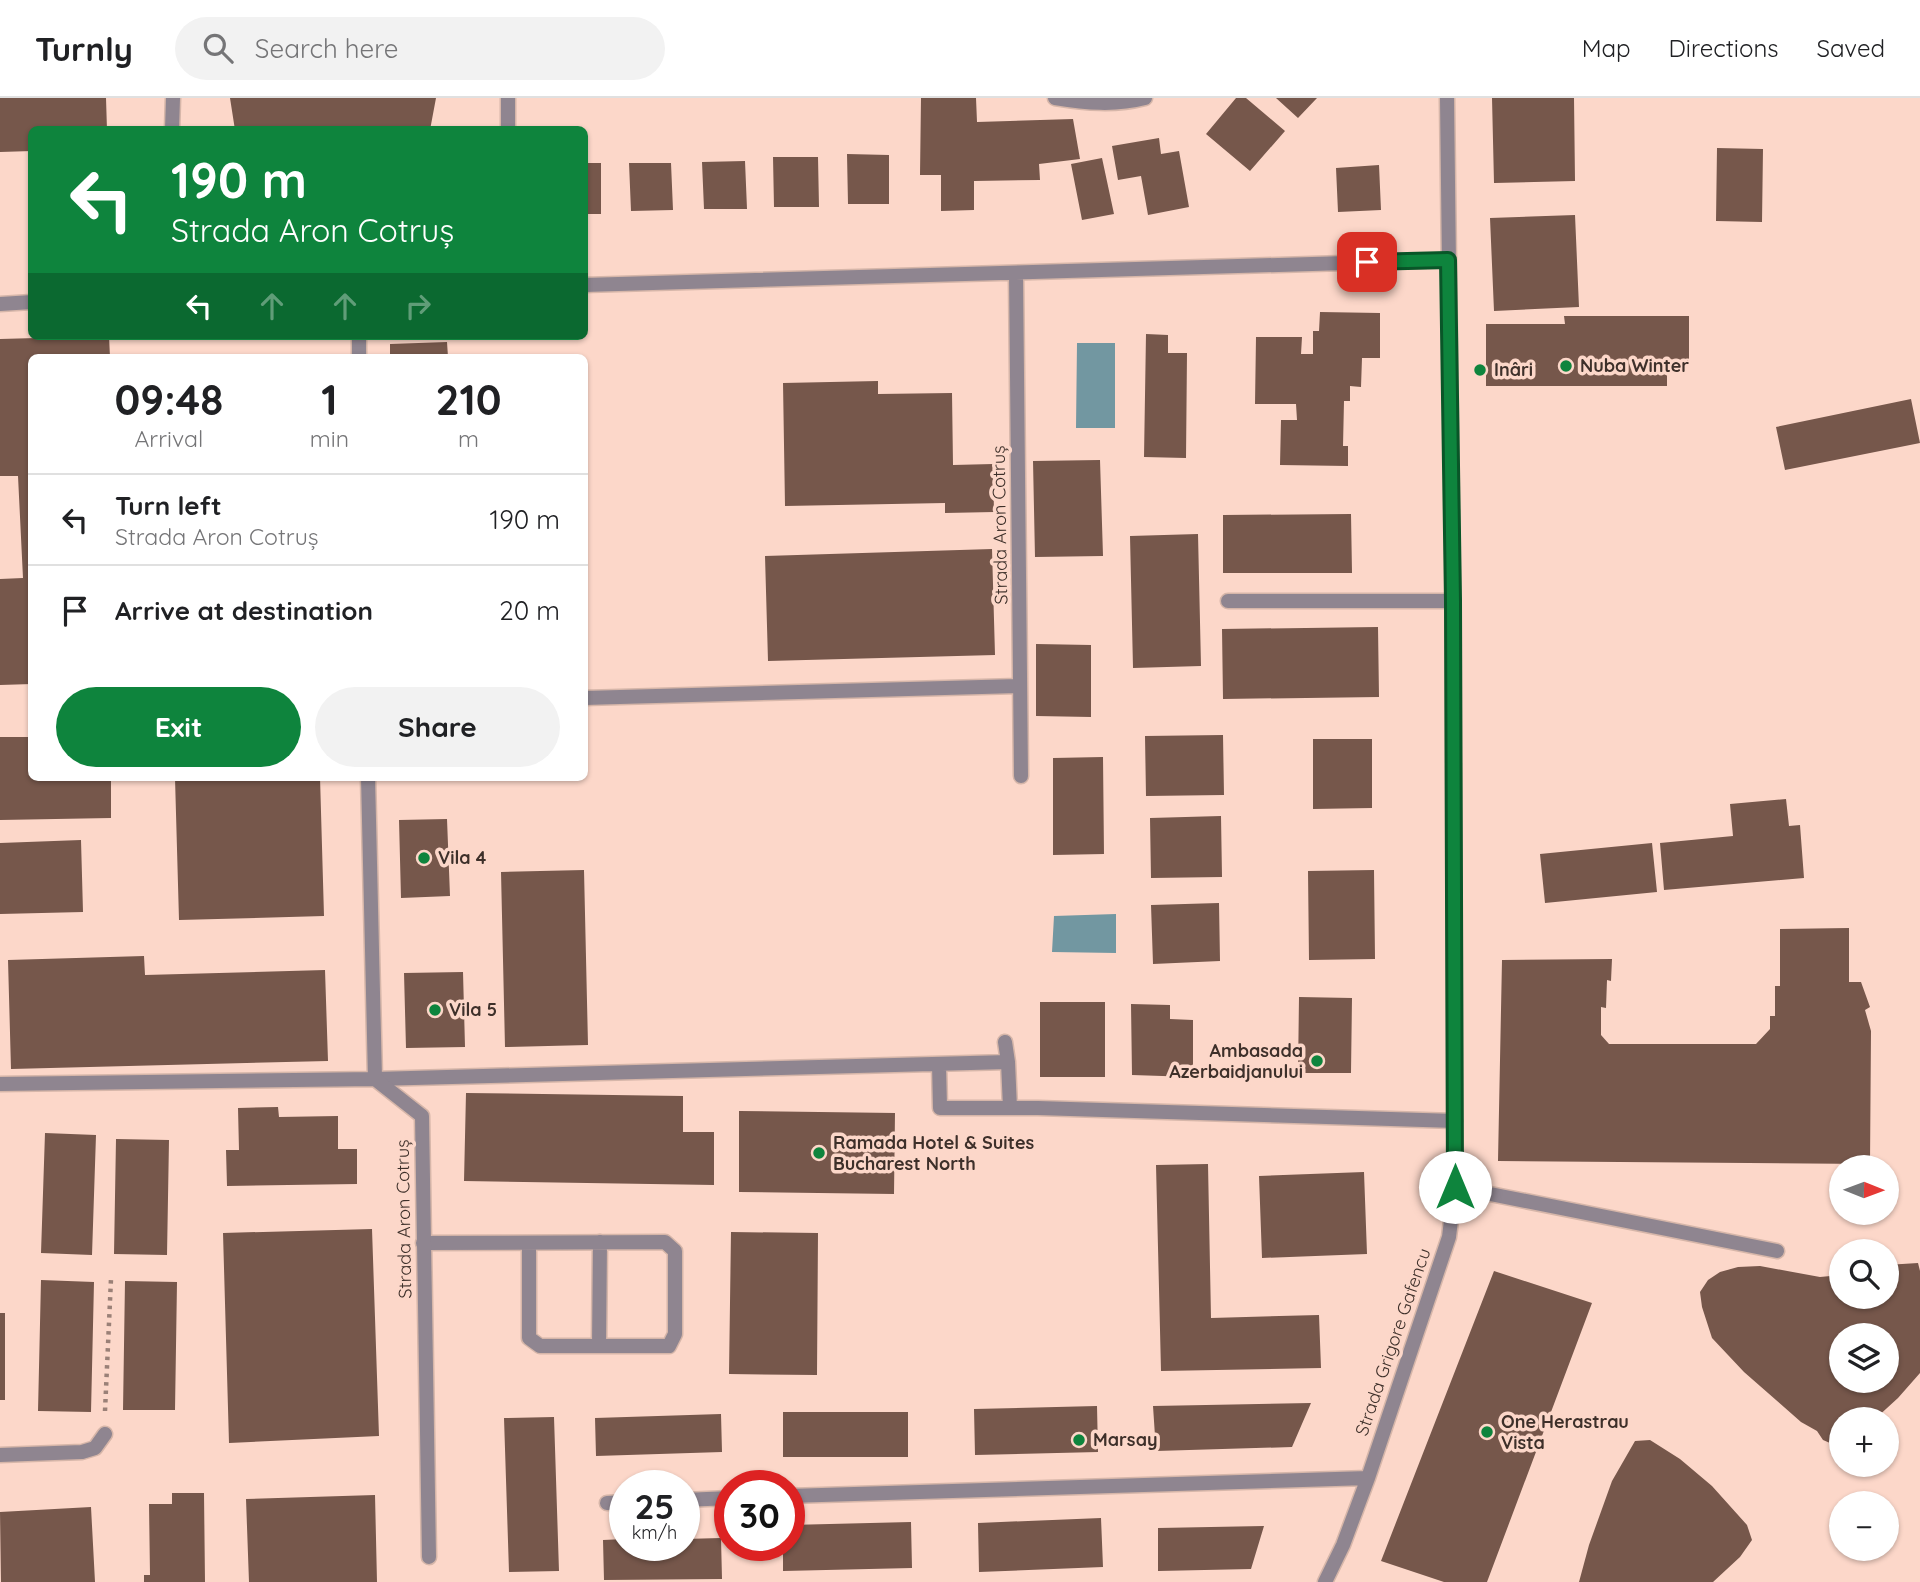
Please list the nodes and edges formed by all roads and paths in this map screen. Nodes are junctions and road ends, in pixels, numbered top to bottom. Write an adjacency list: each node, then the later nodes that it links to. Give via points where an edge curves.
1 (173, 98): 6 (street)
2 (508, 98): 7 (street)
3 (1055, 98): 4 (street, via 1123,104)
4 (1145, 98)
5 (1447, 98): 8 (street, Strada Grigore Gafencu)
6 (172, 126)
7 (508, 126)
8 (1448, 260): 9 (street); 14 (street, Strada Grigore Gafencu)
9 (1016, 274): 10 (street); 15 (street, Strada Aron Cotruș)
10 (588, 285)
11 (28, 303): 12 (street)
12 (0, 304)
13 (1228, 601): 14 (street)
14 (1453, 601): 25 (street, Strada Grigore Gafencu)
15 (1020, 686): 16 (street); 17 (street, Strada Aron Cotruș)
16 (588, 698)
17 (1021, 776)
18 (368, 781): 22 (street)
19 (1005, 1042): 20 (street)
20 (1008, 1062): 21 (street); 24 (street)
21 (939, 1064): 22 (street); 24 (street, via 940,1108)
22 (375, 1079): 23 (street); 28 (street, Strada Aron Cotruș, via 422,1116)
23 (0, 1084)
24 (1010, 1108): 25 (street)
25 (1455, 1121): 26 (street, Strada Grigore Gafencu)
26 (1455, 1187): 30 (street); 35 (street, Strada Grigore Gafencu, via 1449,1237)
27 (600, 1242): 29 (street); 32 (street); 32 (street, via 665,1242 675,1251 675,1334 669,1346)
28 (423, 1243): 29 (street); 37 (street, Strada Aron Cotruș)
29 (529, 1243): 32 (street, via 529,1338 540,1346)
30 (1777, 1251)
31 (111, 1279): 33 (path)
32 (599, 1346)
33 (104, 1434): 34 (street, via 95,1448 82,1452)
34 (0, 1455)
35 (1368, 1478): 36 (street); 38 (street, Strada Grigore Gafencu)
36 (805, 1496)
37 (429, 1557)
38 (1325, 1582)

